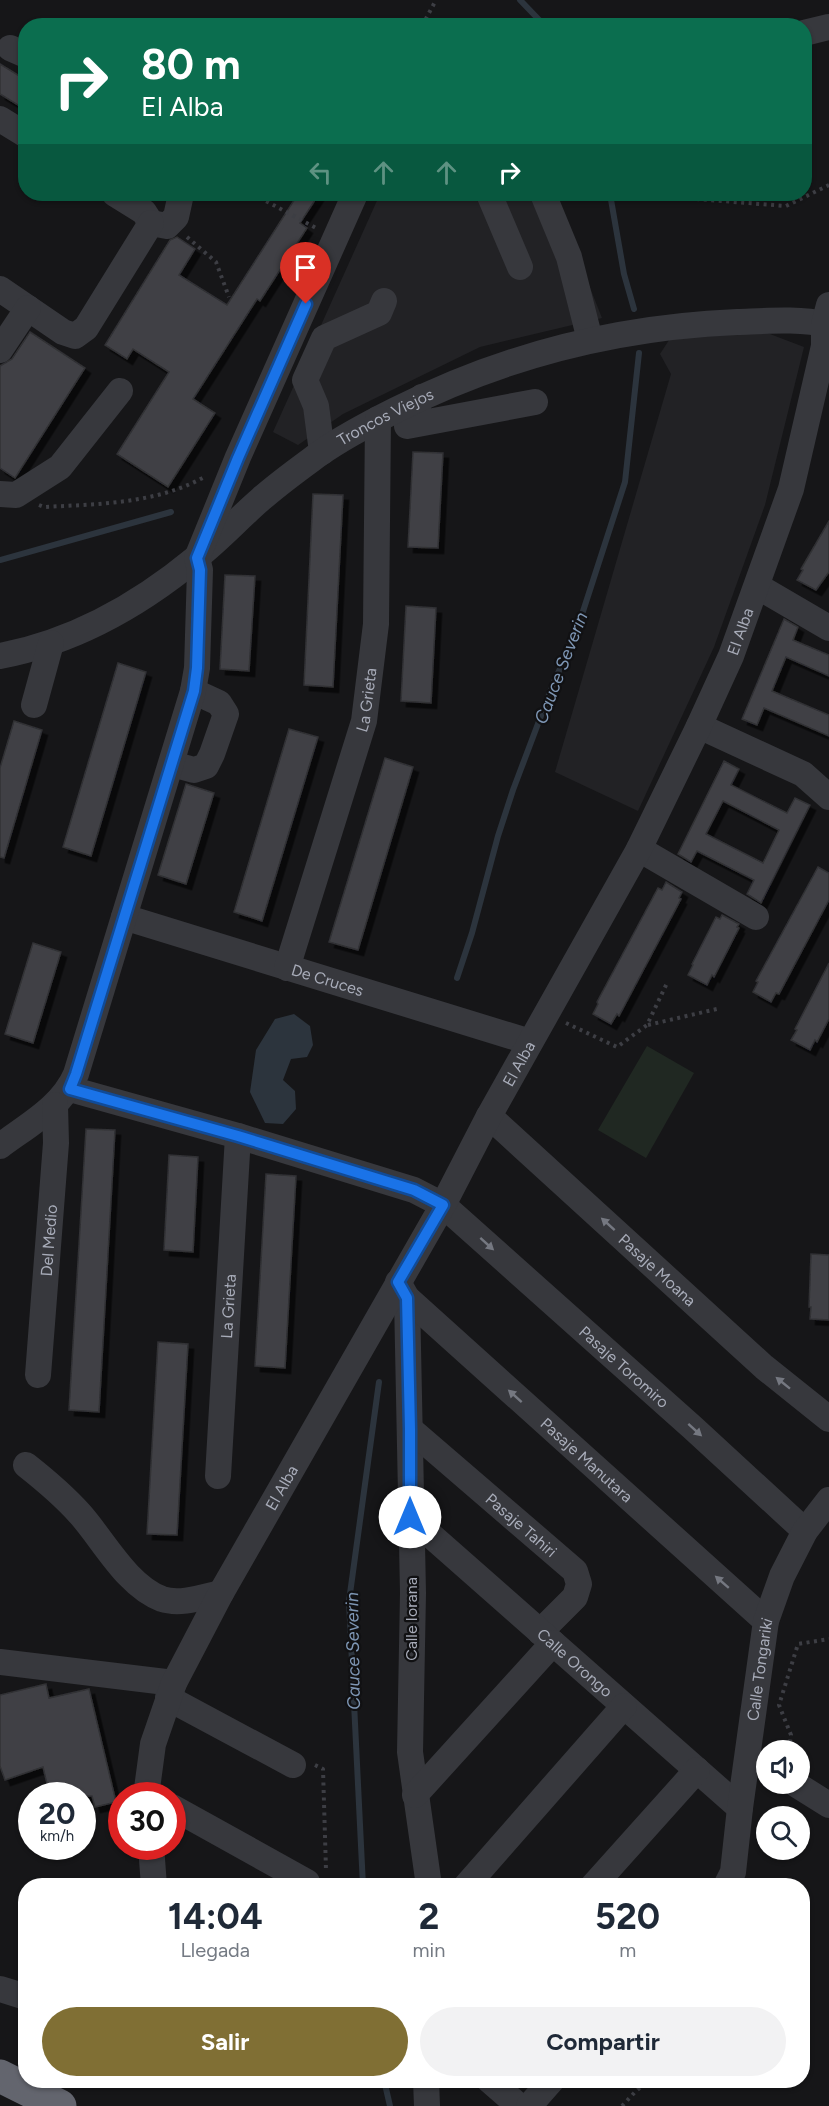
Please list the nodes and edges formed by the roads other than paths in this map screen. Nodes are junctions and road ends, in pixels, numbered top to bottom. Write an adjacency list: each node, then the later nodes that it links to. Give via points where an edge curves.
1 (829, 27): 2 (street)
2 (812, 31)
3 (0, 119): 4 (street)
4 (18, 130)
5 (126, 201): 10 (street)
6 (179, 201): 10 (street, via 176,217)
7 (352, 201): 24 (street)
8 (492, 201): 11 (street)
9 (546, 201): 16 (street, via 569,257)
10 (161, 223): 14 (street, via 86,328 75,336)
11 (520, 267)
12 (0, 289): 14 (street)
13 (384, 301): 22 (street, via 379,313 324,338 305,380 316,406)
14 (27, 308): 17 (street)
15 (827, 318): 16 (street, Troncos Viejos, via 704,323); 25 (street, El Alba, via 790,489)
16 (590, 340): 19 (street, Troncos Viejos, via 512,361)
17 (0, 350)
18 (120, 391): 23 (street, via 60,467)
19 (422, 397): 20 (street, via 407,426); 21 (street, Troncos Viejos)
20 (535, 402)
21 (378, 419): 22 (street, Troncos Viejos); 37 (street, La Grieta, via 376,624 364,722)
22 (322, 452): 24 (street, Troncos Viejos, via 262,498)
23 (8, 495)
24 (197, 558): 27 (street, Troncos Viejos, via 113,616); 29 (street, via 200,570)
25 (757, 586): 26 (street); 31 (street, El Alba)
26 (829, 628)
27 (51, 643): 28 (street, Troncos Viejos); 30 (street)
28 (0, 656)
29 (194, 691): 32 (street); 32 (street, via 219,703 226,714 224,723 206,766 194,770)
30 (34, 705)
31 (699, 726): 33 (street, via 803,774); 34 (street, El Alba)
32 (172, 764): 35 (street)
33 (829, 797)
34 (639, 849): 36 (street); 38 (street, El Alba)
35 (124, 917): 37 (street, De Cruces); 39 (street, via 76,1074)
36 (756, 917)
37 (286, 968): 38 (street, De Cruces)
38 (530, 1042): 40 (street, El Alba)
39 (62, 1097): 41 (street, Pasaje Toromiro); 42 (street); 45 (street, Del Medio)
40 (489, 1116): 43 (street, El Alba); 46 (street, Pasaje Moana, one-way to 40, via 764,1367)
41 (238, 1136): 43 (street, Pasaje Toromiro, via 414,1190); 49 (street, La Grieta)
42 (0, 1146)
43 (443, 1205): 44 (street, El Alba); 52 (street, Pasaje Toromiro, one-way to 52)
44 (402, 1290): 47 (street, Calle Iorana); 53 (street, El Alba); 54 (street, Pasaje Manutara, one-way to 44)
45 (38, 1375)
46 (829, 1419)
47 (410, 1429): 51 (street, Calle Iorana); 55 (street, Pasaje Tahiri, via 575,1571 579,1584 575,1597)
48 (26, 1465): 53 (street, via 81,1514 141,1587 163,1599 185,1601)
49 (218, 1476)
50 (829, 1500): 52 (street, Calle Tongariki)
51 (410, 1517): 55 (street, Calle Orongo); 63 (street, Calle Iorana, via 410,1752)
52 (805, 1531): 54 (street, Calle Tongariki, via 782,1576)
53 (221, 1593): 57 (street, El Alba)
54 (766, 1621): 65 (street, Calle Tongariki)
55 (547, 1638): 58 (street, Calle Orongo); 63 (street, Pasaje Tahiri)
56 (0, 1662): 57 (street)
57 (171, 1690): 59 (street); 61 (street, El Alba, via 153,1744)
58 (624, 1706): 60 (street, Calle Orongo); 71 (street)
59 (293, 1766)
60 (697, 1770): 65 (street, Calle Orongo); 72 (street)
61 (149, 1782)
62 (810, 1793): 64 (street)
63 (415, 1795): 70 (street, Calle Iorana)
64 (829, 1805)
65 (740, 1808): 73 (street, Calle Tongariki)
66 (186, 1815): 69 (street)
67 (152, 1860): 68 (street)
68 (153, 1878)
69 (300, 1878)
70 (428, 1878)
71 (473, 1878)
72 (600, 1878)
73 (730, 1878)
74 (0, 1989): 75 (street)
75 (18, 1995)
76 (0, 2076): 77 (highway)
77 (18, 2085)
78 (24, 2088): 82 (highway)
79 (426, 2088): 83 (street)
80 (498, 2088): 84 (street)
81 (545, 2088): 85 (street)
82 (60, 2106)
83 (427, 2106)
84 (519, 2106)
85 (529, 2106)

